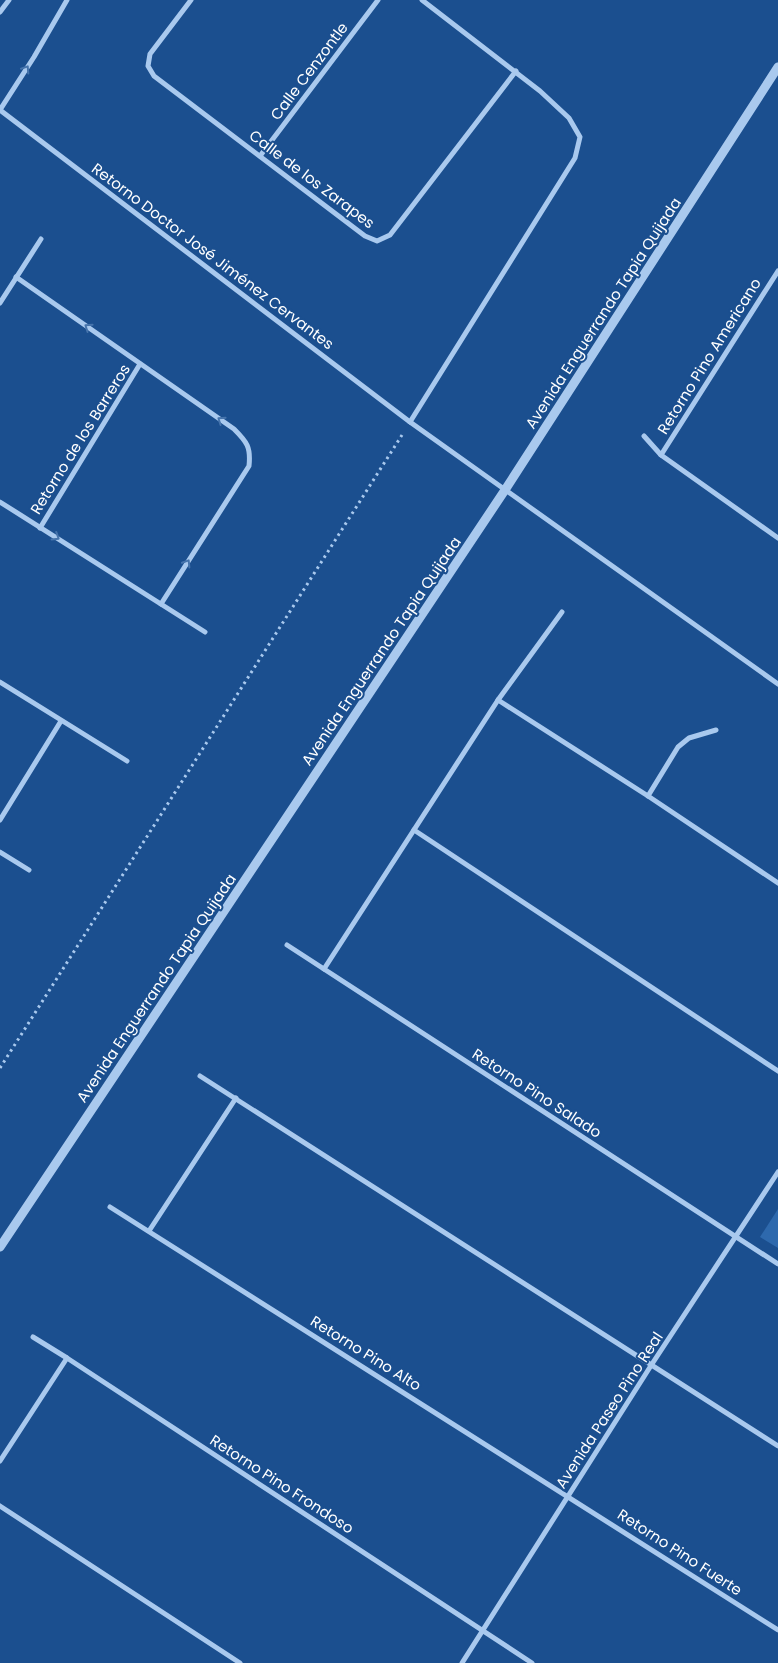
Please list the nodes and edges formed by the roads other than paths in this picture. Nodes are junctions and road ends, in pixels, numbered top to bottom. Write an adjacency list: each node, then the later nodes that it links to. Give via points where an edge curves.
1 (9, 0): 6 (street)
2 (67, 0): 9 (street, one-way to 2)
3 (191, 0): 10 (street, Calle de los Zarapes, via 150,54 148,66 154,76)
4 (378, 0): 10 (street, Calle Cenzontle)
5 (422, 0): 8 (street)
6 (0, 12)
7 (778, 66): 19 (street, Avenida Enguerrando Tapia Quijada)
8 (516, 71): 10 (street, Calle de los Zarapes, via 390,235 377,241 365,236); 16 (street, via 569,118 580,137 575,158)
9 (0, 110): 16 (street, Retorno Doctor José Jiménez Cervantes)
10 (260, 156)
11 (41, 239): 13 (street)
12 (778, 271): 18 (street, Retorno Pino Americano)
13 (16, 278): 14 (street); 15 (street, Retorno de los Barreros, one-way to 13)
14 (0, 303)
15 (140, 364): 21 (street, Retorno de los Barreros); 23 (street, Retorno de los Barreros, one-way to 15, via 249,466 250,457 247,442 234,429)
16 (410, 422): 19 (street, Retorno Doctor José Jiménez Cervantes)
17 (644, 436): 18 (street, Retorno Pino Americano)
18 (662, 455): 22 (street, Retorno Pino Americano)
19 (505, 490): 27 (street, Retorno Doctor José Jiménez Cervantes); 47 (street, Avenida Enguerrando Tapia Quijada)
20 (0, 502): 21 (street, Retorno de los Barreros)
21 (40, 528): 23 (street, Retorno de los Barreros, one-way to 23)
22 (778, 538)
23 (162, 604): 25 (street, Retorno de los Barreros)
24 (562, 612): 28 (street)
25 (205, 632)
26 (0, 682): 29 (street)
27 (778, 684)
28 (498, 700): 32 (street); 34 (street)
29 (62, 721): 31 (street); 33 (street)
30 (716, 730): 32 (street, via 689,738 678,746)
31 (127, 760)
32 (648, 796): 37 (street)
33 (0, 820)
34 (414, 830): 39 (street); 40 (street)
35 (0, 852): 36 (street)
36 (29, 870)
37 (778, 883)
38 (287, 945): 39 (street, Retorno Pino Salado)
39 (324, 969): 46 (street, Retorno Pino Salado)
40 (778, 1071)
41 (200, 1076): 42 (street)
42 (236, 1098): 45 (street); 51 (street)
43 (778, 1172): 46 (street, Avenida Paseo Pino Real)
44 (110, 1208): 45 (street, Retorno Pino Alto)
45 (149, 1231): 54 (street, Retorno Pino Alto)
46 (736, 1238): 48 (street, Retorno Pino Salado); 51 (street, Avenida Paseo Pino Real)
47 (0, 1247)
48 (778, 1264)
49 (33, 1338): 50 (street, Retorno Pino Frondoso)
50 (68, 1358): 53 (street); 57 (street, Retorno Pino Frondoso)
51 (652, 1364): 52 (street); 54 (street, Avenida Paseo Pino Real)
52 (778, 1446)
53 (0, 1461)
54 (568, 1496): 56 (street, Retorno Pino Fuerte); 57 (street, Avenida Paseo Pino Real)
55 (0, 1506): 58 (street)
56 (778, 1630)
57 (483, 1631): 59 (street, Avenida Paseo Pino Real); 60 (street, Retorno Pino Frondoso)
58 (240, 1663)
59 (462, 1663)
60 (532, 1663)

